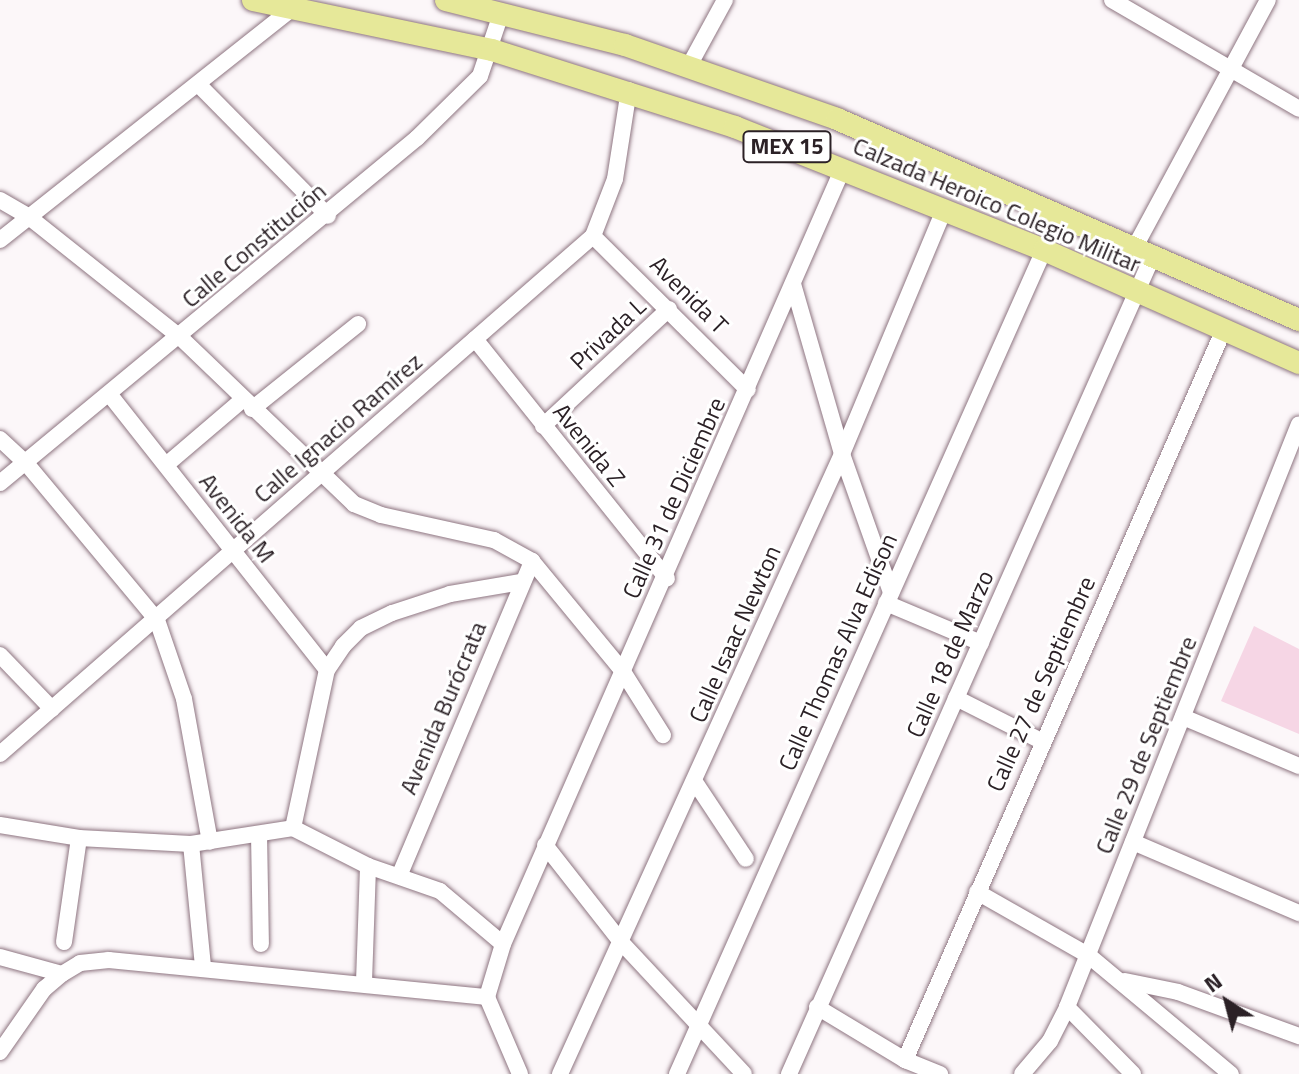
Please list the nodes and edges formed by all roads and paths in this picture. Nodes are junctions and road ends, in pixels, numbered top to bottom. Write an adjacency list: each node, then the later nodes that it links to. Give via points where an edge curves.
1 (253, 0): 6 (main road, Calzada Heroico Colegio Militar / MEX 15)
2 (446, 0): 7 (main road, Calzada Heroico Colegio Militar / MEX 15)
3 (725, 0): 9 (street)
4 (1112, 0): 10 (street)
5 (1268, 0): 10 (street, Calle 18 de Marzo)
6 (293, 8): 8 (main road, Calzada Heroico Colegio Militar / MEX 15); 11 (street)
7 (501, 14): 8 (street, Calle Constitución); 9 (main road, Calzada Heroico Colegio Militar / MEX 15)
8 (492, 50): 12 (main road, Calzada Heroico Colegio Militar / MEX 15); 17 (street, Calle Constitución, via 480,76 461,97)
9 (689, 66): 21 (main road, Calzada Heroico Colegio Militar / MEX 15, via 837,119)
10 (1231, 69): 13 (street); 21 (street, Calle 18 de Marzo)
11 (198, 84): 17 (street); 18 (street)
12 (629, 90): 14 (main road, Calzada Heroico Colegio Militar / MEX 15); 19 (street, Calle Ignacio Ramírez, via 615,179)
13 (1299, 109)
14 (843, 168): 16 (main road, Calzada Heroico Colegio Militar / MEX 15); 23 (street, Calle 31 de Diciembre)
15 (0, 200): 18 (street)
16 (944, 210): 22 (main road, Calzada Heroico Colegio Militar / MEX 15); 38 (street, Calle Isaac Newton)
17 (328, 216): 29 (street, Calle Constitución)
18 (29, 217): 20 (street); 29 (street)
19 (593, 236): 25 (street, Avenida T); 30 (street, Calle Ignacio Ramírez)
20 (0, 240)
21 (1145, 249): 24 (street, Calle 18 de Marzo); 26 (main road, Calzada Heroico Colegio Militar / MEX 15)
22 (1044, 250): 24 (main road, Calzada Heroico Colegio Militar / MEX 15); 47 (street, Calle Thomas Alva Edison)
23 (793, 284): 32 (street, Calle 31 de Diciembre); 38 (street)
24 (1138, 292): 28 (main road, Calzada Heroico Colegio Militar / MEX 15); 49 (street, Calle 18 de Marzo)
25 (669, 309): 32 (street, Avenida T); 36 (street, Privada L)
26 (1299, 320)
27 (358, 324): 34 (street)
28 (1224, 329): 31 (main road, Calzada Heroico Colegio Militar / MEX 15); 57 (street, Calle 27 de Septiembre)
29 (181, 338): 33 (street, Calle Constitución); 34 (street)
30 (475, 339): 36 (street, Avenida Z); 41 (street, Calle Ignacio Ramírez)
31 (1299, 363)
32 (748, 390): 45 (street, Calle 31 de Diciembre)
33 (110, 395): 39 (street, Calle Constitución); 40 (street, Avenida M)
34 (247, 404): 40 (street); 41 (street)
35 (1299, 424): 55 (street, Calle 29 de Septiembre)
36 (543, 426): 45 (street, Avenida Z)
37 (0, 439): 39 (street)
38 (842, 454): 47 (street); 60 (street, Calle Isaac Newton)
39 (26, 463): 42 (street, Calle Constitución); 48 (street)
40 (166, 465): 43 (street, Avenida M)
41 (320, 475): 43 (street, Calle Ignacio Ramírez); 44 (street, via 364,509 494,540)
42 (0, 483)
43 (234, 553): 48 (street, Calle Ignacio Ramírez); 51 (street, Avenida M)
44 (532, 561): 46 (street, Avenida Burócrata); 52 (street)
45 (667, 579): 52 (street, Calle 31 de Diciembre)
46 (521, 582): 51 (street, via 450,594 375,620 343,646); 71 (street, Avenida Burócrata)
47 (889, 598): 49 (street); 87 (street, Calle Thomas Alva Edison)
48 (157, 620): 54 (street, Calle Ignacio Ramírez); 65 (street, via 184,699)
49 (981, 643): 53 (street, Calle 18 de Marzo)
50 (0, 655): 54 (street)
51 (327, 670): 61 (street)
52 (622, 670): 56 (street); 68 (street, Calle 31 de Diciembre)
53 (956, 698): 57 (street); 85 (street, Calle 18 de Marzo)
54 (52, 709): 58 (street, Calle Ignacio Ramírez)
55 (1183, 717): 59 (street); 66 (street, Calle 29 de Septiembre)
56 (663, 735)
57 (1041, 741): 72 (street, Calle 27 de Septiembre)
58 (0, 754)
59 (1299, 766)
60 (695, 782): 69 (street); 75 (street, Calle Isaac Newton)
61 (293, 828): 63 (street); 70 (street)
62 (2, 831): 64 (street)
63 (259, 834): 65 (street); 76 (street)
64 (79, 838): 67 (street); 74 (street)
65 (210, 842): 67 (street)
66 (1133, 842): 73 (street); 78 (street, Calle 29 de Septiembre)
67 (191, 844): 80 (street)
68 (545, 845): 75 (street); 77 (street, Calle 31 de Diciembre)
69 (746, 859)
70 (368, 866): 71 (street); 83 (street)
71 (400, 874): 77 (street, via 463,906)
72 (977, 892): 78 (street); 90 (street, Calle 27 de Septiembre)
73 (1299, 913)
74 (64, 942)
75 (621, 942): 87 (street); 93 (street, Calle Isaac Newton)
76 (261, 944)
77 (503, 944): 84 (street, Calle 31 de Diciembre)
78 (1088, 955): 82 (street); 86 (street, Calle 29 de Septiembre)
79 (0, 957): 81 (street)
80 (203, 966): 81 (street, via 80,963); 83 (street)
81 (62, 974): 89 (street, via 44,989)
82 (1123, 981): 88 (street, via 1178,992); 99 (street)
83 (364, 982): 84 (street)
84 (487, 997): 92 (street)
85 (817, 1007): 90 (street); 96 (street, Calle 18 de Marzo)
86 (1067, 1007): 91 (street); 98 (street, Calle 29 de Septiembre, via 1050,1041)
87 (699, 1025): 94 (street, Calle Thomas Alva Edison); 95 (street)
88 (1299, 1036)
89 (0, 1052)
90 (905, 1060): 97 (street)
91 (1129, 1073)
92 (520, 1074)
93 (560, 1074)
94 (677, 1074)
95 (744, 1074)
96 (789, 1074)
97 (940, 1074)
98 (1022, 1074)
99 (1231, 1074)

